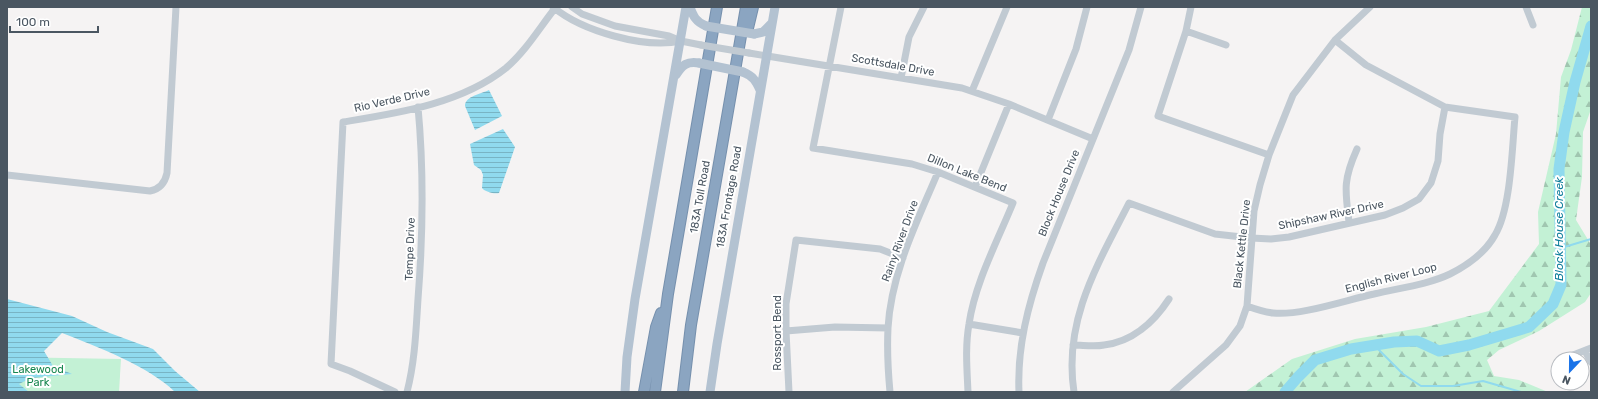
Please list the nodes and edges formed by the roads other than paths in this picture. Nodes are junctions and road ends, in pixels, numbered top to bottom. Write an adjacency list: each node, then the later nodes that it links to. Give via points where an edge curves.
1 (176, 7): 39 (street, via 167,173 164,183 158,189 150,191)
2 (572, 7): 22 (street, Scottsdale Drive, via 582,14 615,26 669,36)
3 (686, 7): 22 (main road)
4 (690, 7): 18 (main road, bridge, via 695,19 706,26 754,34 764,32)
5 (717, 7): 44 (highway, 183A Toll Road)
6 (746, 7): 28 (highway, 183A Toll Road)
7 (753, 7): 28 (highway)
8 (775, 7): 18 (main road, 183A Frontage Road)
9 (841, 7): 25 (street)
10 (924, 7): 26 (street, via 909,37)
11 (1007, 7): 30 (street)
12 (1087, 7): 34 (street, via 1076,49)
13 (1141, 7): 35 (street, Block House Drive, via 1129,50)
14 (1191, 7): 20 (street)
15 (1370, 7): 21 (street, Black Kettle Drive)
16 (1526, 7): 19 (street)
17 (555, 8): 22 (street, Scottsdale Drive, via 580,24 629,40 667,44); 32 (street, Rio Verde Drive, via 506,68 482,84 452,98)
18 (772, 22): 24 (main road, 183A Frontage Road)
19 (1533, 25)
20 (1186, 31): 23 (street); 37 (street, via 1158,116)
21 (1335, 40): 33 (street, English River Loop, via 1366,65); 37 (street, Black Kettle Drive, via 1293,95)
22 (681, 41): 24 (street, Scottsdale Drive, bridge); 27 (main road)
23 (1226, 45)
24 (766, 55): 25 (street, Scottsdale Drive); 29 (main road, 183A Frontage Road)
25 (828, 66): 26 (street, Scottsdale Drive); 38 (street, Dillon Lake Bend, via 813,148 912,164)
26 (901, 78): 30 (street, Scottsdale Drive)
27 (674, 80): 29 (main road, bridge, via 684,65 692,62 743,72 754,78); 56 (main road, via 635,299)
28 (732, 86): 59 (highway, 183A Toll Road, via 691,325)
29 (760, 90): 60 (main road, 183A Frontage Road)
30 (972, 91): 31 (street, Scottsdale Drive)
31 (1009, 104): 34 (street, Scottsdale Drive); 40 (street)
32 (418, 107): 54 (street, Rio Verde Drive, via 343,122 332,364); 55 (street, Tempe Drive, via 422,147 422,244 416,336)
33 (1445, 107): 41 (street, Shipshaw River Drive, via 1438,161 1431,183 1419,199 1385,215); 46 (street, English River Loop, via 1515,117 1503,216 1496,235 1483,251 1449,274 1298,312 1273,313)
34 (1048, 120): 35 (street, Scottsdale Drive)
35 (1093, 139): 50 (street, Block House Drive, via 1031,296)
36 (1357, 149): 41 (street, via 1345,185)
37 (1269, 155): 42 (street, Black Kettle Drive, via 1254,211)
38 (938, 172): 40 (street, Dillon Lake Bend); 43 (street, Rainy River Drive)
39 (7, 175)
40 (975, 187): 47 (street, Dillon Lake Bend, via 1012,203 976,294)
41 (1349, 222): 42 (street, Shipshaw River Drive, via 1289,237)
42 (1251, 238): 46 (street, Black Kettle Drive); 51 (street, Shipshaw River Drive, via 1215,234 1129,203 1083,296)
43 (903, 258): 48 (street, Rainy River Drive, via 894,288); 49 (street, Rossport Bend, via 880,249 796,240 786,304)
44 (668, 294): 57 (highway, via 656,327); 58 (highway, 183A Toll Road)
45 (1169, 299): 51 (street, via 1161,311 1139,332 1123,341 1104,346)
46 (1247, 306): 66 (street, Black Kettle Drive, via 1240,326 1226,345)
47 (969, 324): 50 (street); 63 (street, Dillon Lake Bend, via 966,356)
48 (888, 328): 49 (street, via 835,327); 62 (street, Rainy River Drive)
49 (786, 331): 61 (street, Rossport Bend)
50 (1023, 333): 64 (street, Block House Drive)
51 (1073, 345): 65 (street)
52 (1588, 350): 53 (street)
53 (1591, 362)
54 (396, 392)
55 (408, 392)
56 (625, 392)
57 (644, 392)
58 (655, 392)
59 (684, 392)
60 (710, 392)
61 (789, 392)
62 (890, 392)
63 (968, 392)
64 (1019, 392)
65 (1074, 392)
66 (1173, 392)

